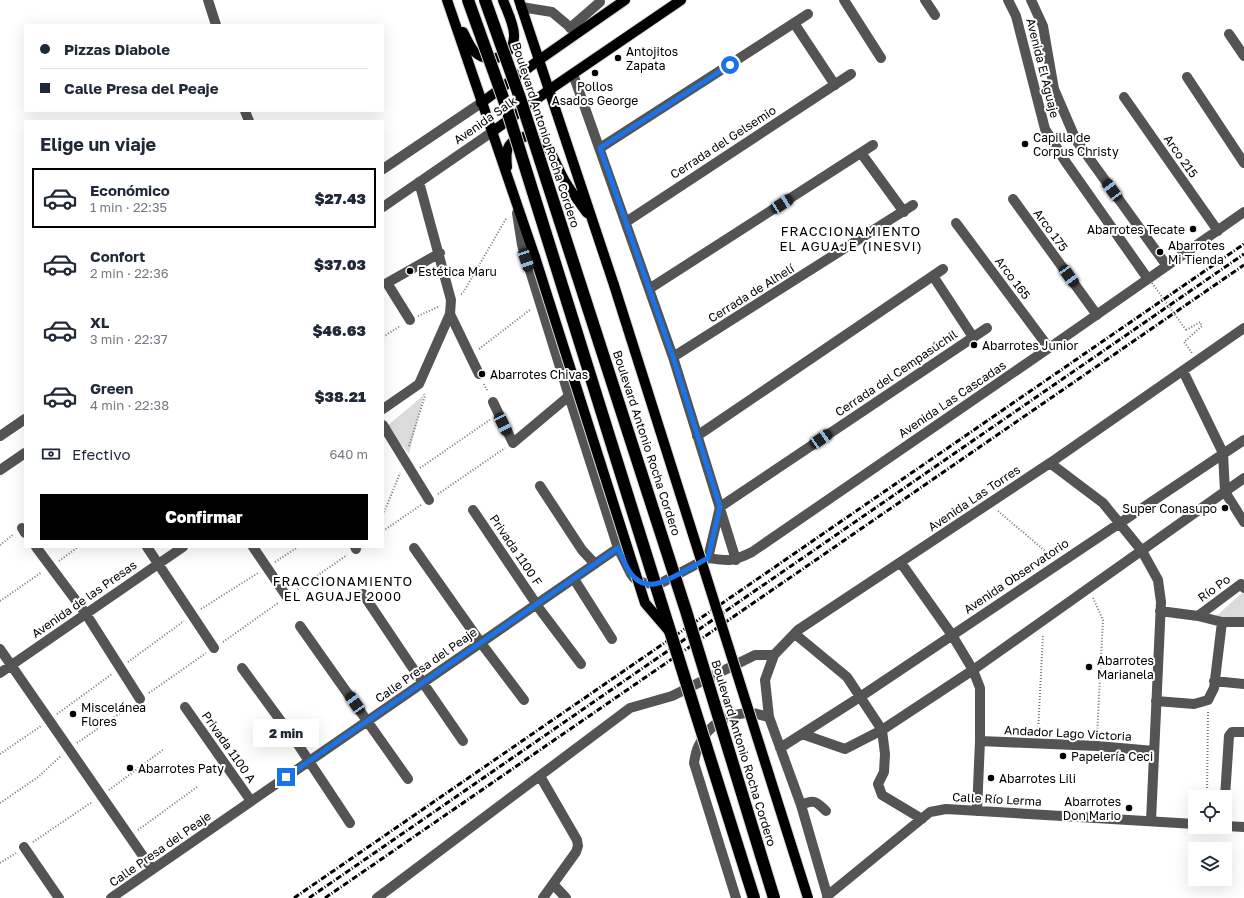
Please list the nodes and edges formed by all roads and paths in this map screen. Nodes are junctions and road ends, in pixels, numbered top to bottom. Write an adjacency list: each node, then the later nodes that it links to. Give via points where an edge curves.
1 (208, 0): 19 (street)
2 (468, 0): 128 (highway, bridge, via 506,106)
3 (485, 0): 199 (highway, Boulevard Antonio Rocha Cordero, bridge, via 520,98 686,611)
4 (502, 0): 12 (main road, via 513,29 514,42 506,53 494,59 481,57 471,48)
5 (625, 0): 15 (main road, Avenida Salk)
6 (844, 0): 23 (street)
7 (925, 0): 17 (street)
8 (1008, 0): 54 (street, Avenida El Aguaje, via 1016,16 1045,129)
9 (1031, 0): 51 (street, Avenida El Aguaje, via 1043,26 1054,89 1076,140)
10 (599, 1): 15 (street); 20 (street)
11 (677, 1): 25 (main road, Avenida Salk)
12 (448, 3): 31 (main road)
13 (520, 3): 14 (street); 24 (main road)
14 (541, 5): 20 (street)
15 (610, 10): 20 (main road, Avenida Salk)
16 (808, 14): 18 (street)
17 (935, 15)
18 (794, 23): 28 (street); 34 (street)
19 (216, 24)
20 (574, 30): 24 (main road, Avenida Salk)
21 (1229, 34): 22 (street)
22 (1244, 56)
23 (881, 58)
24 (539, 60): 29 (main road); 31 (main road, Avenida Salk)
25 (573, 74): 29 (main road, Avenida Salk); 34 (street)
26 (851, 74): 28 (street, Cerrada del Gelsemio)
27 (1187, 77): 36 (street)
28 (835, 85): 47 (street, Cerrada del Gelsemio)
29 (549, 90): 32 (main road, Avenida Salk); 46 (main road)
30 (1124, 97): 49 (street, Arco 215)
31 (481, 103): 32 (main road); 37 (street, Avenida Salk)
32 (492, 132): 38 (main road); 39 (street, Avenida Salk)
33 (873, 145): 35 (street)
34 (600, 148): 47 (street)
35 (861, 153): 44 (street); 55 (street)
36 (1244, 163)
37 (384, 169)
38 (508, 177): 41 (main road); 46 (main road, via 507,148 520,138 529,136 538,139 550,150 565,182)
39 (419, 182): 43 (street, Avenida Salk); 50 (street)
40 (1013, 199): 59 (street, Arco 175)
41 (516, 202): 56 (path, via 463,293); 57 (street, via 522,246); 128 (main road, bridge, via 645,603)
42 (914, 205): 44 (street, Cerrada de Alhelí)
43 (384, 206)
44 (904, 212): 67 (street, Cerrada de Alhelí)
45 (1244, 212): 49 (street, Avenida Las Cascadas)
46 (593, 221): 200 (main road, bridge)
47 (626, 222): 55 (street)
48 (956, 223): 65 (street, Arco 165)
49 (1218, 231): 51 (street, Avenida Las Cascadas)
50 (440, 253): 56 (street); 60 (street, via 387,283)
51 (1167, 266): 54 (street, Avenida Las Cascadas)
52 (943, 269): 53 (street)
53 (933, 276): 63 (street); 77 (street)
54 (1150, 281): 59 (street, Avenida Las Cascadas); 64 (path, bridge, via 1186,330 1200,322 1202,326)
55 (650, 289): 67 (street)
56 (452, 300): 58 (street)
57 (540, 302): 66 (path); 70 (street)
58 (450, 314): 66 (street); 72 (street, via 419,384)
59 (1097, 315): 65 (street, Avenida Las Cascadas)
60 (410, 320)
61 (987, 328): 63 (street, Cerrada del Cempasúchil)
62 (1244, 328): 68 (street, Avenida Las Torres)
63 (973, 337): 90 (street, Cerrada del Cempasúchil)
64 (1184, 342)
65 (1049, 348): 105 (street, Avenida Las Cascadas, via 752,552)
66 (470, 356): 69 (street)
67 (673, 357): 77 (street)
68 (1183, 370): 80 (street); 82 (street, Avenida Las Torres)
69 (479, 374): 71 (path)
70 (569, 396): 79 (street); 102 (street)
71 (493, 402): 73 (street)
72 (384, 408)
73 (499, 414): 79 (street); 84 (path)
74 (24, 420): 76 (street)
75 (384, 427): 84 (street)
76 (0, 436)
77 (697, 436): 90 (street)
78 (1244, 440): 80 (street, Avenida Observatorio)
79 (513, 443): 88 (path)
80 (1223, 453): 87 (street); 93 (street, Avenida Observatorio)
81 (24, 454): 83 (street)
82 (1050, 463): 89 (street, Avenida Las Torres); 93 (street, via 1103,503)
83 (0, 470)
84 (412, 473): 88 (street)
85 (1244, 478): 87 (street)
86 (540, 486): 109 (street, via 582,550)
87 (1225, 492): 92 (street); 103 (street)
88 (429, 500): 94 (path)
89 (989, 504): 106 (street, Avenida Las Torres); 107 (path)
90 (720, 507): 104 (street); 105 (street)
91 (473, 510): 118 (street, Privada 1100 F)
92 (1244, 522)
93 (1119, 524): 103 (street); 107 (street, Avenida Observatorio)
94 (384, 530)
95 (37, 548): 110 (street)
96 (77, 548): 110 (path)
97 (148, 548): 108 (street)
98 (182, 548): 108 (street, Avenida de las Presas)
99 (254, 548): 116 (street)
100 (356, 548): 116 (path)
101 (414, 548): 133 (street)
102 (618, 548): 104 (street, via 631,574 644,583 663,582); 109 (street, Calle Presa del Peaje)
103 (1142, 551): 113 (street); 119 (street, via 1158,580)
104 (708, 558): 105 (street, Avenida Las Cascadas)
105 (736, 560)
106 (901, 563): 129 (street, Avenida Las Torres); 130 (street)
107 (1060, 563): 130 (street, Avenida Observatorio)
108 (158, 564): 120 (street, Avenida de las Presas); 121 (street)
109 (595, 564): 111 (street, Calle Presa del Peaje)
110 (50, 567): 117 (path); 120 (street)
111 (574, 579): 118 (street, Calle Presa del Peaje); 132 (street)
112 (236, 587): 121 (path)
113 (1089, 588): 123 (street); 162 (path, via 1103,620)
114 (1244, 588): 122 (street, Río Po, via 1241,584)
115 (363, 594): 143 (street)
116 (287, 597): 124 (path)
117 (0, 601)
118 (537, 605): 133 (street, Calle Presa del Peaje); 137 (street, Privada 1100 F)
119 (1160, 611): 122 (street); 150 (street)
120 (86, 614): 138 (street, Avenida de las Presas); 147 (street)
121 (192, 615): 131 (path); 134 (street)
122 (1198, 616): 125 (street)
123 (1043, 620): 140 (street); 161 (path)
124 (250, 622)
125 (1222, 622): 126 (street); 142 (street)
126 (1244, 622)
127 (300, 626): 154 (street)
128 (670, 631): 198 (highway, bridge)
129 (795, 634): 136 (street, Avenida Las Torres); 146 (street, via 847,676)
130 (952, 635): 140 (street); 146 (street, Avenida Observatorio)
131 (163, 636)
132 (612, 639)
133 (481, 643): 143 (street, Calle Presa del Peaje); 148 (street)
134 (214, 648)
135 (0, 649): 138 (street)
136 (774, 655): 152 (street, Avenida Las Torres, via 765,680); 169 (street, via 755,655 672,696 630,708)
137 (581, 664)
138 (11, 665): 141 (street, Avenida de las Presas); 153 (street)
139 (242, 668): 168 (street)
140 (973, 670): 156 (street); 160 (street, via 980,688)
141 (0, 673)
142 (1214, 682): 144 (street); 149 (street)
143 (423, 683): 154 (street, Calle Presa del Peaje); 159 (street)
144 (1244, 684)
145 (89, 691): 153 (path)
146 (860, 697): 156 (street); 158 (street, Avenida Observatorio)
147 (140, 699)
148 (524, 700)
149 (1208, 700): 150 (street, via 1194,704); 172 (path)
150 (1156, 701): 166 (street)
151 (185, 707): 175 (street, Privada 1100 A)
152 (769, 717): 163 (street, Avenida Las Torres); 197 (street, via 752,713 735,714 720,720 707,732 698,746 694,763)
153 (49, 720): 164 (street); 167 (path)
154 (367, 721): 168 (street, Calle Presa del Peaje); 170 (street)
155 (100, 727): 164 (path)
156 (882, 730): 158 (street, via 845,749); 180 (street, via 886,754 884,772 878,784 882,795)
157 (1244, 732): 173 (street, via 1232,732 1229,736)
158 (802, 734): 163 (street, Avenida Observatorio)
159 (463, 741)
160 (980, 741): 161 (street, Andador Lago Victoria); 179 (street)
161 (1038, 744): 162 (street, Andador Lago Victoria)
162 (1097, 746): 166 (street, Andador Lago Victoria)
163 (780, 748): 177 (street, Avenida Las Torres)
164 (69, 749): 174 (street); 176 (path, via 38,777)
165 (164, 749): 174 (path)
166 (1154, 751): 181 (street)
167 (0, 754)
168 (310, 761): 175 (street, Calle Presa del Peaje); 182 (street)
169 (540, 776): 190 (street, via 578,846); 194 (street)
170 (408, 779)
171 (197, 787): 186 (path)
172 (1207, 790)
173 (1225, 790)
174 (101, 796): 186 (street); 187 (path)
175 (251, 801): 189 (street, Calle Presa del Peaje)
176 (0, 803)
177 (801, 805): 178 (street, via 810,801 816,802); 191 (street, Avenida Las Torres)
178 (826, 811)
179 (977, 811): 180 (street, Calle Río Lerma, via 946,809 930,812); 181 (street, Calle Río Lerma)
180 (922, 819): 191 (street, Calle Río Lerma)
181 (1151, 821): 183 (street, Calle Río Lerma)
182 (350, 822)
183 (1188, 824)
184 (1232, 826): 185 (street)
185 (1244, 827)
186 (129, 836): 189 (street)
187 (24, 847): 188 (path); 192 (street)
188 (0, 863)
189 (152, 870): 193 (street, Calle Presa del Peaje)
190 (553, 884): 195 (street); 196 (street)
191 (827, 897)
192 (59, 898)
193 (111, 898)
194 (377, 898)
195 (544, 898)
196 (566, 898)
197 (736, 898)
198 (754, 898)
199 (774, 898)
200 (808, 898)

